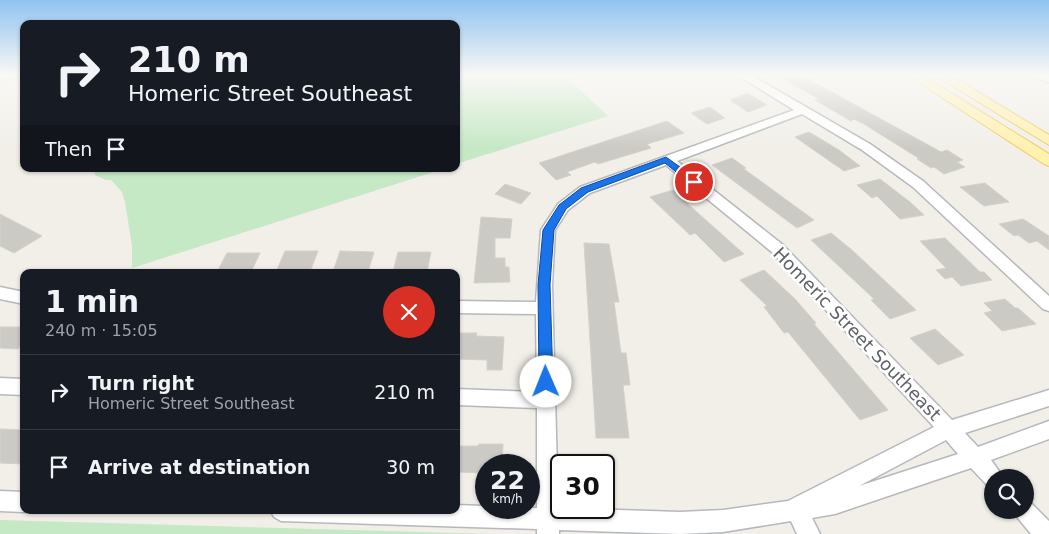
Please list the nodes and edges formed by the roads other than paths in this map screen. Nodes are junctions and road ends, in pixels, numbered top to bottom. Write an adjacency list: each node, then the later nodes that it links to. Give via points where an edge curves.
1 (785, 99): 4 (street)
2 (951, 99): 7 (main road)
3 (980, 99): 5 (main road)
4 (804, 110): 6 (street); 10 (street, via 866,147 918,184)
5 (1049, 141)
6 (666, 159): 12 (street, via 585,190 563,207 548,230); 18 (street, Homeric Street Southeast, via 798,268)
7 (1049, 161)
8 (0, 293): 9 (street)
9 (20, 297)
10 (1049, 305)
11 (460, 307): 12 (street)
12 (544, 308): 17 (street)
13 (0, 386): 14 (street)
14 (20, 387)
15 (460, 397): 17 (street)
16 (1049, 398): 18 (street)
17 (546, 400): 27 (street)
18 (948, 430): 20 (street, Homeric Street Southeast); 24 (street)
19 (1049, 430): 20 (street)
20 (974, 456): 21 (street, Homeric Street Southeast); 24 (street, via 835,504)
21 (986, 469)
22 (0, 501): 23 (street)
23 (20, 502)
24 (795, 508): 28 (street); 29 (street)
25 (348, 514): 27 (street)
26 (1032, 519): 30 (street)
27 (548, 526): 28 (street)
28 (681, 528)
29 (809, 534)
30 (1046, 534)

